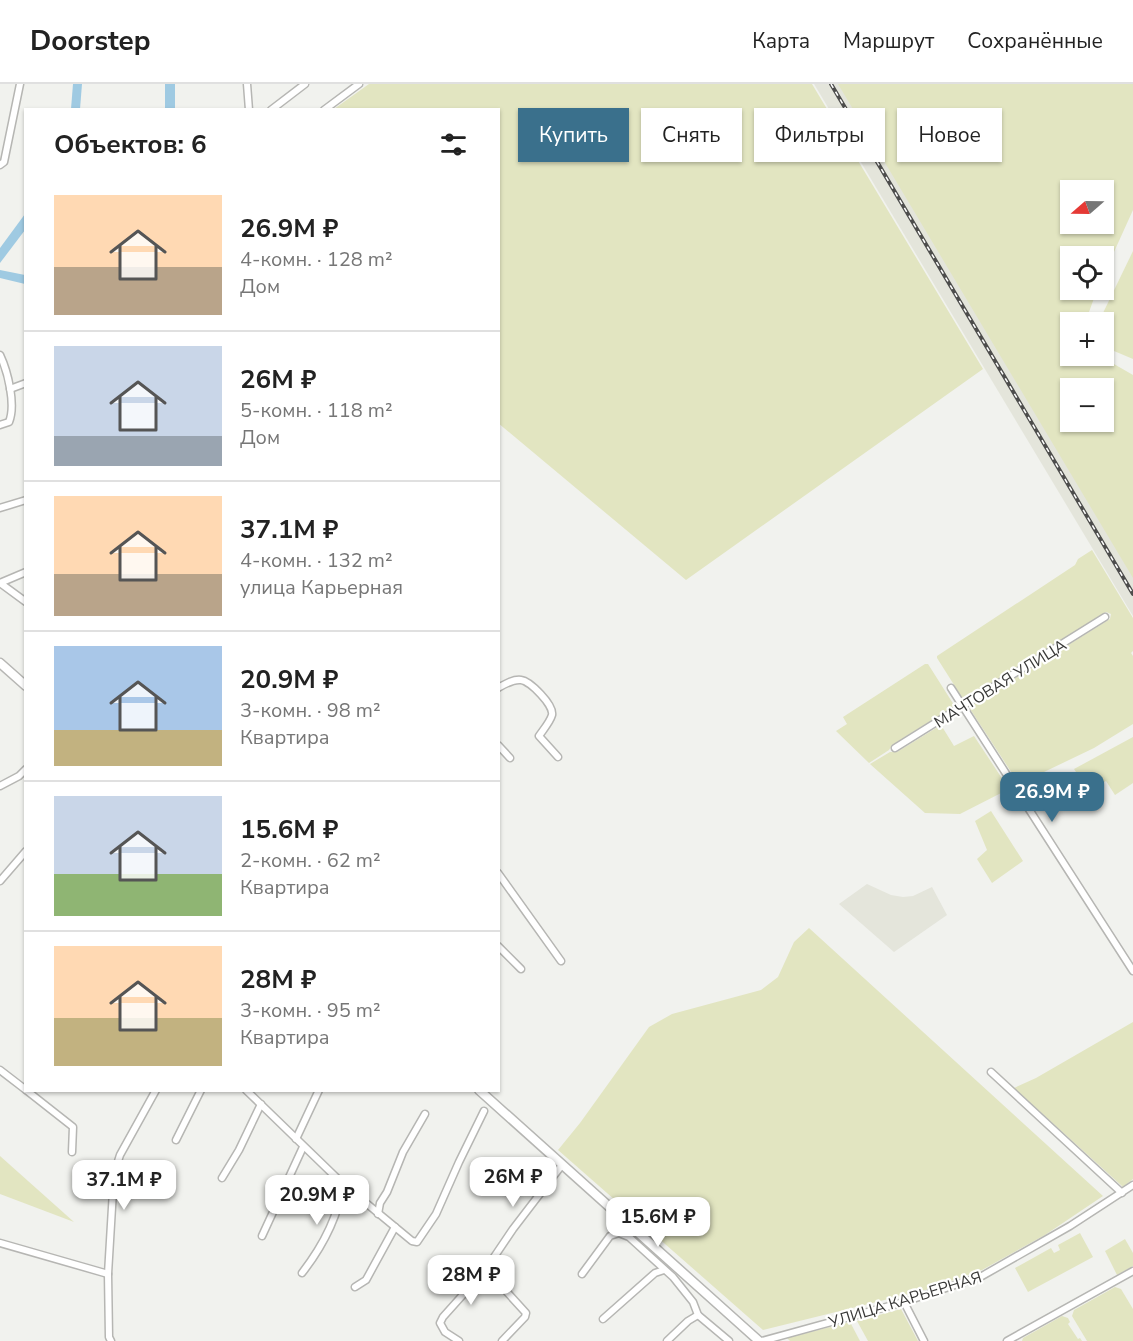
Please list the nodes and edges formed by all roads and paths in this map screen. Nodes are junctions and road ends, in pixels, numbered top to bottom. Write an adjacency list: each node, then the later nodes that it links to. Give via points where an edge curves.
1 (20, 84): 8 (street, via 4,162)
2 (247, 84): 5 (street)
3 (305, 84): 6 (street)
4 (359, 84): 7 (street)
5 (249, 108)
6 (274, 108)
7 (327, 108)
8 (0, 165)
9 (0, 355): 11 (street)
10 (24, 384): 11 (street)
11 (10, 388): 12 (street, via 11,416 9,422)
12 (0, 425)
13 (24, 501): 14 (street)
14 (0, 508)
15 (24, 573): 16 (street)
16 (0, 583): 17 (street)
17 (24, 601)
18 (1105, 617): 23 (street, МАЧТОВАЯ УЛИЦА)
19 (0, 663): 20 (main road)
20 (24, 684)
21 (500, 687): 26 (street, via 525,680 535,688 551,708 552,716 539,736)
22 (951, 688): 23 (street)
23 (963, 706): 25 (street, МАЧТОВАЯ УЛИЦА); 38 (street)
24 (500, 747): 27 (street)
25 (895, 748)
26 (558, 757)
27 (510, 758)
28 (24, 771): 29 (street)
29 (19, 776): 30 (street); 31 (street)
30 (24, 780)
31 (0, 786)
32 (24, 853): 34 (street)
33 (500, 876): 36 (street)
34 (0, 880)
35 (500, 948): 37 (street)
36 (561, 961)
37 (521, 969)
38 (1133, 971)
39 (0, 1070): 41 (street)
40 (991, 1072): 59 (street)
41 (24, 1088)
42 (29, 1092): 54 (street, via 73,1127)
43 (155, 1092): 68 (street, via 120,1155 114,1174)
44 (200, 1092): 52 (street)
45 (318, 1092): 51 (street)
46 (481, 1092): 55 (main road)
47 (255, 1094): 48 (street)
48 (261, 1104): 51 (street); 56 (street)
49 (484, 1111): 61 (street, via 436,1214 417,1242)
50 (425, 1114): 60 (street)
51 (296, 1139): 53 (street)
52 (176, 1140)
53 (303, 1147): 57 (street); 62 (street)
54 (72, 1152)
55 (562, 1165): 64 (street); 79 (main road)
56 (222, 1178)
57 (343, 1184): 60 (street); 67 (street, via 340,1206 321,1248)
58 (1133, 1185): 59 (street, УЛИЦА КАРЬЕРНАЯ)
59 (1122, 1193): 71 (street, УЛИЦА КАРЬЕРНАЯ, via 982,1276)
60 (378, 1214): 61 (street)
61 (395, 1227): 70 (street, via 366,1280)
62 (262, 1236)
63 (0, 1243): 68 (street)
64 (486, 1269): 75 (street, via 440,1323); 76 (street, via 526,1313)
65 (664, 1270): 69 (street, via 629,1237 619,1233 610,1236); 72 (street, via 684,1288); 73 (street, via 655,1273)
66 (1133, 1271): 81 (street)
67 (302, 1273)
68 (108, 1274): 74 (street)
69 (582, 1274)
70 (355, 1287)
71 (904, 1302): 79 (street, УЛИЦА КАРЬЕРНАЯ); 80 (street)
72 (698, 1315): 77 (street); 78 (street)
73 (603, 1319)
74 (111, 1341)
75 (459, 1341)
76 (502, 1341)
77 (667, 1341)
78 (729, 1341)
79 (760, 1341)
80 (924, 1341)
81 (1007, 1341)

